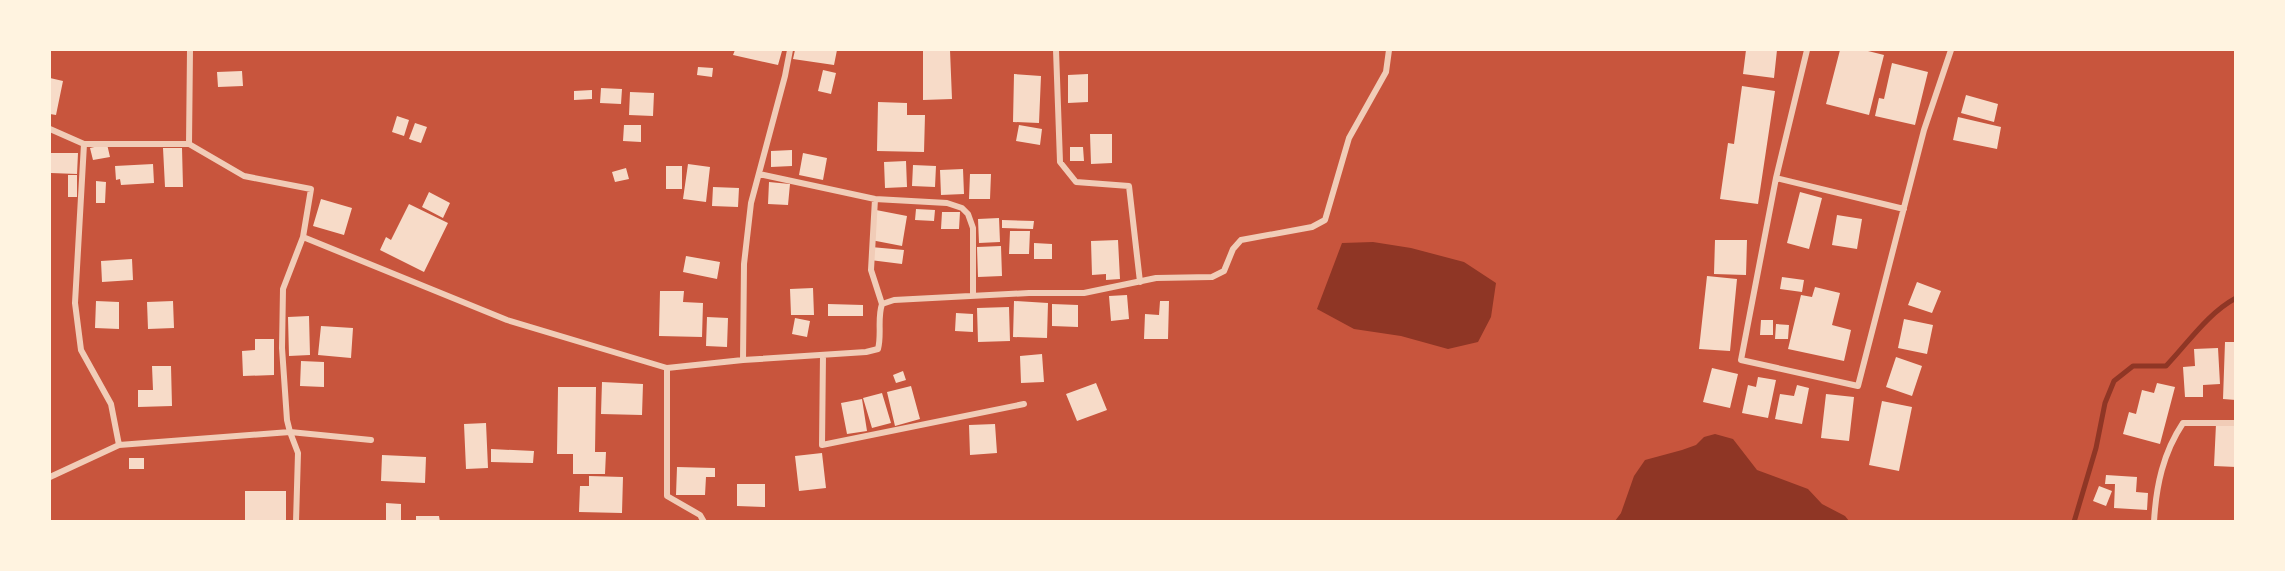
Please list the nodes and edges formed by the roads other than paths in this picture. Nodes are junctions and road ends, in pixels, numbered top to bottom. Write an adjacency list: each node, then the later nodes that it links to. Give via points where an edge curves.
1 (190, 50): 9 (street)
2 (790, 50): 10 (street)
3 (1056, 50): 15 (street, via 1060,162 1076,182 1129,186)
4 (1389, 50): 15 (street, via 1386,72 1349,138 1325,220 1312,227 1241,240 1224,271 1212,276)
5 (1807, 50): 11 (street)
6 (1951, 50): 13 (street, via 1924,130)
7 (50, 129): 8 (street)
8 (84, 144): 9 (street); 25 (street, via 76,315 81,350 111,404)
9 (189, 144): 14 (street, via 244,176 311,189)
10 (759, 174): 12 (street); 19 (street, via 751,203 744,264)
11 (1776, 178): 13 (street); 13 (street, via 1741,360 1858,386)
12 (875, 199): 16 (street, via 947,203 969,214 973,228); 17 (street, via 871,270)
13 (1904, 209)
14 (303, 237): 20 (street, via 507,320); 23 (street, via 283,289 282,348)
15 (1140, 282): 16 (street, via 1084,293)
16 (973, 296): 17 (street)
17 (882, 304): 18 (street, via 878,315 878,349)
18 (823, 355): 19 (street); 21 (street, via 822,446)
19 (743, 360): 20 (street)
20 (667, 368): 28 (street, via 667,496 700,515)
21 (1023, 404)
22 (2235, 423): 29 (street, via 2183,423 2164,462 2155,497)
23 (290, 432): 24 (street); 25 (street); 27 (street, via 298,453)
24 (370, 440)
25 (119, 445): 26 (street)
26 (50, 477)
27 (296, 522)
28 (704, 522)
29 (2154, 522)

